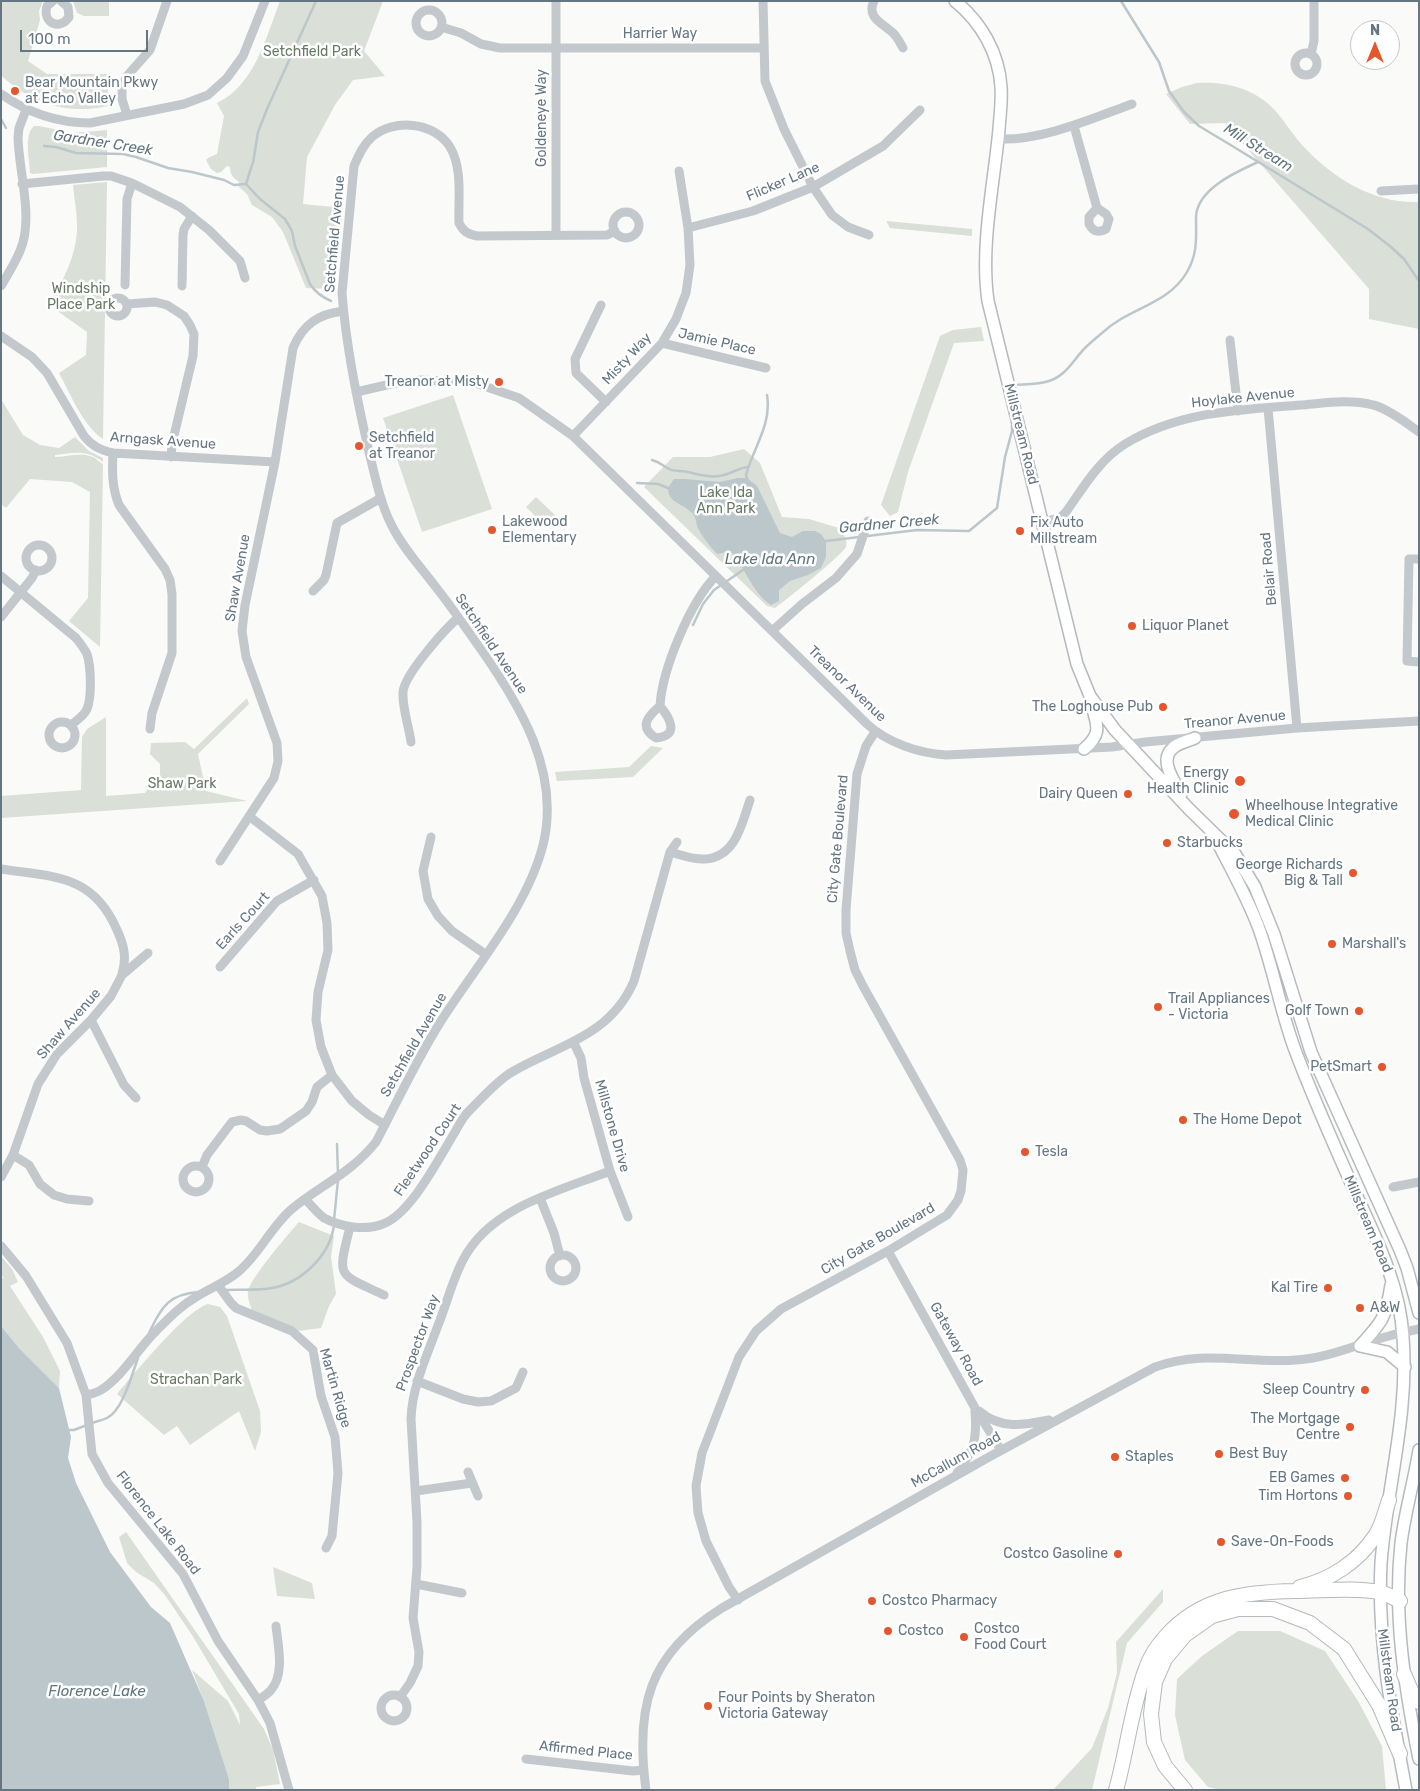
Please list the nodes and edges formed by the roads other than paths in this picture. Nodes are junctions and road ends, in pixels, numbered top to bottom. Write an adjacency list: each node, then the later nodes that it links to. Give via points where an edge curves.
1 (53, 1): 2 (street, via 47,6 46,16 48,21 57,25 69,17 68,7)
2 (61, 1)
3 (167, 1): 19 (street, via 150,50 122,86)
4 (265, 1): 19 (street, via 243,56 228,78 208,94 184,104)
5 (556, 1): 11 (street, Goldeneye Way)
6 (763, 1): 12 (street)
7 (874, 1): 13 (street, via 872,10 876,20 892,32)
8 (955, 1): 21 (main road, Millstream Road, via 980,27 997,63 1001,86)
9 (1314, 1): 14 (street)
10 (441, 27): 11 (street, Harrier Way, via 490,47)
11 (556, 48): 12 (street, Harrier Way); 33 (street, Goldeneye Way)
12 (763, 48): 25 (street, via 766,86)
13 (903, 48)
14 (1311, 54)
15 (1, 94): 17 (street)
16 (1132, 104): 20 (street)
17 (26, 110): 19 (street, via 76,123); 24 (street, via 18,138)
18 (920, 110): 25 (street, Flicker Lane, via 883,146)
19 (127, 116)
20 (1074, 126): 21 (street, via 1012,140); 28 (street)
21 (998, 139): 58 (main road, Millstream Road, via 986,283)
22 (680, 171): 30 (street, Misty Way)
23 (132, 183): 24 (street, via 103,176); 29 (street); 35 (street, via 127,199)
24 (22, 184): 36 (street, via 24,241)
25 (813, 187): 30 (street, Flicker Lane, via 753,211); 32 (street, via 832,215 848,227)
26 (1419, 190): 27 (street)
27 (1381, 191)
28 (1097, 208)
29 (192, 216): 34 (street, via 240,261); 37 (street, via 183,235)
30 (688, 228): 43 (street, Misty Way, via 690,265 686,293)
31 (615, 231): 33 (street, Setchfield Avenue, via 607,235)
32 (869, 234)
33 (556, 235): 40 (street, Setchfield Avenue, via 469,234 459,223 458,166 449,146 433,131 413,125 390,127 373,136 361,149 354,166 342,293)
34 (245, 278)
35 (125, 284)
36 (1, 286)
37 (182, 286)
38 (127, 304): 54 (street, via 156,302 167,305 184,316 194,334 193,356)
39 (601, 305): 48 (street, via 575,359 575,366 576,373)
40 (344, 311): 47 (street, Setchfield Avenue); 55 (street, Shaw Avenue, via 315,319 297,338)
41 (1, 336): 45 (street, Arngask Avenue)
42 (1230, 340): 50 (street)
43 (662, 343): 46 (street, Jamie Place); 48 (street, Misty Way)
44 (1, 344): 45 (street)
45 (12, 344): 53 (street, Arngask Avenue, via 48,373 90,444)
46 (766, 368)
47 (356, 392): 52 (street, Treanor Avenue, via 421,380 472,382 519,398); 56 (street, Setchfield Avenue)
48 (606, 402): 52 (street, Misty Way)
49 (1268, 408): 50 (street, Hoylake Avenue); 51 (street, Hoylake Avenue, via 1359,402 1376,405); 73 (street, Belair Road)
50 (1238, 410): 58 (street, Hoylake Avenue, via 1192,416 1158,427 1124,444 1102,462 1060,518)
51 (1419, 432)
52 (573, 436): 62 (street, Treanor Avenue)
53 (113, 453): 54 (street, Arngask Avenue); 74 (street, via 112,480 119,505 165,568 172,594 172,654)
54 (171, 457): 55 (street, Arngask Avenue)
55 (275, 462): 82 (street, Shaw Avenue, via 244,605 242,631 246,657 277,743 278,761 274,778)
56 (381, 498): 63 (street, via 337,524 326,576); 66 (street, Setchfield Avenue, via 390,523 402,542)
57 (868, 521): 67 (street, via 853,559 836,578)
58 (1043, 522): 69 (main road, Millstream Road, via 1077,664)
59 (1419, 559): 68 (street, via 1409,559 1407,661)
60 (36, 570): 64 (street)
61 (1, 576): 64 (street)
62 (716, 576): 67 (street, Treanor Avenue); 70 (street, via 707,585 681,631 661,692)
63 (313, 591)
64 (21, 592): 65 (street); 72 (street, via 76,638 88,656 90,700 82,717)
65 (1, 617)
66 (458, 618): 77 (street, via 421,660 405,686 403,694); 91 (street, Setchfield Avenue, via 520,711 540,758 547,793 546,828 535,869 514,912)
67 (773, 630): 75 (street, Treanor Avenue)
68 (1419, 662)
69 (1090, 696): 78 (main road, Millstream Road); 79 (main road, via 1097,735)
70 (660, 706)
71 (1419, 721): 73 (street, Treanor Avenue)
72 (70, 725)
73 (1297, 728): 76 (street, Treanor Avenue)
74 (150, 729)
75 (875, 732): 79 (street, Treanor Avenue, via 912,749 935,754); 111 (street, City Gate Boulevard, via 866,746 857,774 846,933 855,970 958,1156 963,1176 958,1200 947,1215)
76 (1194, 738): 78 (street, Treanor Avenue); 81 (main road, via 1172,748 1167,756 1167,768)
77 (411, 742)
78 (1128, 745): 79 (street, Treanor Avenue); 81 (main road, Millstream Road)
79 (1084, 749)
80 (750, 800): 86 (street, via 739,833 726,851 706,859)
81 (1189, 809): 83 (main road, Millstream Road)
82 (249, 816): 87 (street, Shaw Avenue); 89 (street, via 298,854)
83 (1211, 830): 113 (main road, Millstream Road, via 1259,928 1294,1048); 116 (main road, Millstream Road, via 1235,854 1263,904 1311,1052 1400,1250)
84 (431, 837): 91 (street, via 423,872 428,898 452,931)
85 (677, 842): 86 (street, Fleetwood Court)
86 (670, 852): 95 (street, Fleetwood Court, via 630,990 611,1015)
87 (220, 861)
88 (1, 869): 93 (street, via 62,878 84,887 99,900 112,918 124,946)
89 (314, 880): 92 (street, Earls Court, via 277,901); 96 (street, via 322,896 328,923 328,950 318,992 316,1020 321,1048)
90 (148, 953): 93 (street, Shaw Avenue)
91 (485, 954): 98 (street, Setchfield Avenue, via 426,1046)
92 (220, 967)
93 (122, 975): 94 (street, Shaw Avenue, via 111,996)
94 (91, 1020): 97 (street, via 124,1085); 99 (street, Shaw Avenue, via 57,1054 38,1084)
95 (574, 1042): 101 (street, Millstone Drive); 109 (street, Fleetwood Court, via 510,1073 468,1112 418,1191 400,1213 384,1224)
96 (332, 1075): 98 (street, via 352,1101); 100 (street, via 317,1086 306,1111 280,1130 260,1130 241,1120 232,1122 207,1154)
97 (136, 1098)
98 (385, 1125): 106 (street, Setchfield Avenue, via 361,1160)
99 (13, 1155): 102 (street, Shaw Avenue); 107 (street, via 29,1165 40,1184 54,1195)
100 (202, 1167)
101 (610, 1171): 105 (street, Prospector Way); 108 (street, Millstone Drive)
102 (1, 1177)
103 (1419, 1182): 104 (street)
104 (1393, 1187)
105 (540, 1198): 112 (street); 122 (street, Prospector Way, via 516,1207 484,1231 464,1259)
106 (305, 1199): 109 (street, Fleetwood Court, via 324,1217); 114 (street, Setchfield Avenue, via 282,1218 240,1270)
107 (89, 1201)
108 (628, 1217)
109 (350, 1227): 115 (street, via 342,1258 344,1273)
110 (1, 1246): 123 (street, Florence Lake Road, via 26,1276 67,1343)
111 (888, 1251): 124 (street, Gateway Road); 141 (street, City Gate Boulevard, via 781,1309 756,1331 736,1362 702,1453 696,1493 706,1541)
112 (560, 1256)
113 (1392, 1280): 118 (main road, Millstream Road); 119 (main road, via 1383,1319)
114 (218, 1285): 123 (street, Setchfield Avenue, via 177,1310 111,1382 100,1391); 136 (street, Martin Ridge, via 236,1308 292,1332 313,1350 320,1396 335,1437 338,1473 332,1536)
115 (384, 1295)
116 (1419, 1313)
117 (1419, 1329): 118 (street, McCallum Road)
118 (1403, 1333): 119 (street, McCallum Road); 120 (main road, Millstream Road)
119 (1360, 1346): 120 (main road, via 1387,1352); 125 (street, McCallum Road, via 1298,1360 1189,1358 1169,1362 1137,1375)
120 (1405, 1367): 134 (main road, Millstream Road, via 1402,1420)
121 (523, 1372): 122 (street, via 516,1388 491,1401 464,1399)
122 (417, 1381): 131 (street, Prospector Way, via 411,1419)
123 (86, 1395): 146 (street, Florence Lake Road, via 92,1454 108,1483 183,1574 218,1641)
124 (975, 1408): 125 (street, via 986,1417 1011,1426); 126 (street, Gateway Road); 129 (street, via 976,1440)
125 (1057, 1419): 126 (street, McCallum Road)
126 (1001, 1450): 129 (street, McCallum Road)
127 (1419, 1450): 135 (main road, Millstream Road)
128 (468, 1472): 130 (street)
129 (955, 1476): 141 (street, McCallum Road)
130 (472, 1483): 131 (street); 133 (street)
131 (416, 1491): 137 (street, Prospector Way)
132 (1419, 1492): 135 (main road)
133 (478, 1496)
134 (1389, 1500): 138 (highway, via 1376,1535 1356,1559 1331,1576); 139 (main road, Millstream Road)
135 (1401, 1544): 142 (main road, Millstream Road)
136 (326, 1548)
137 (416, 1584): 140 (street); 145 (street, Prospector Way, via 413,1618 418,1666)
138 (1281, 1592): 139 (highway); 155 (highway, via 1248,1594 1195,1610 1157,1646 1145,1670 1134,1707)
139 (1380, 1592): 142 (highway); 148 (main road, Millstream Road, via 1383,1656)
140 (462, 1593)
141 (738, 1600): 151 (street, McCallum Road, via 695,1626 659,1671 651,1687 643,1720)
142 (1400, 1601): 144 (main road, Millstream Road)
143 (276, 1626): 146 (street, via 280,1661 278,1680)
144 (1404, 1674): 147 (highway, via 1414,1698); 150 (main road, Millstream Road)
145 (400, 1697)
146 (258, 1700): 153 (street, Florence Lake Road, via 270,1723)
147 (1419, 1702)
148 (1400, 1754): 152 (main road, Millstream Road); 156 (highway, via 1379,1705 1344,1649 1310,1623 1273,1609 1238,1609 1212,1616 1185,1635 1165,1659 1155,1682 1150,1714 1154,1742 1165,1766)
149 (526, 1759): 151 (street, Affirmed Place)
150 (1419, 1759)
151 (643, 1770): 154 (street, McCallum Road)
152 (1406, 1787)
153 (289, 1790)
154 (646, 1790)
155 (1116, 1790)
156 (1184, 1790)

